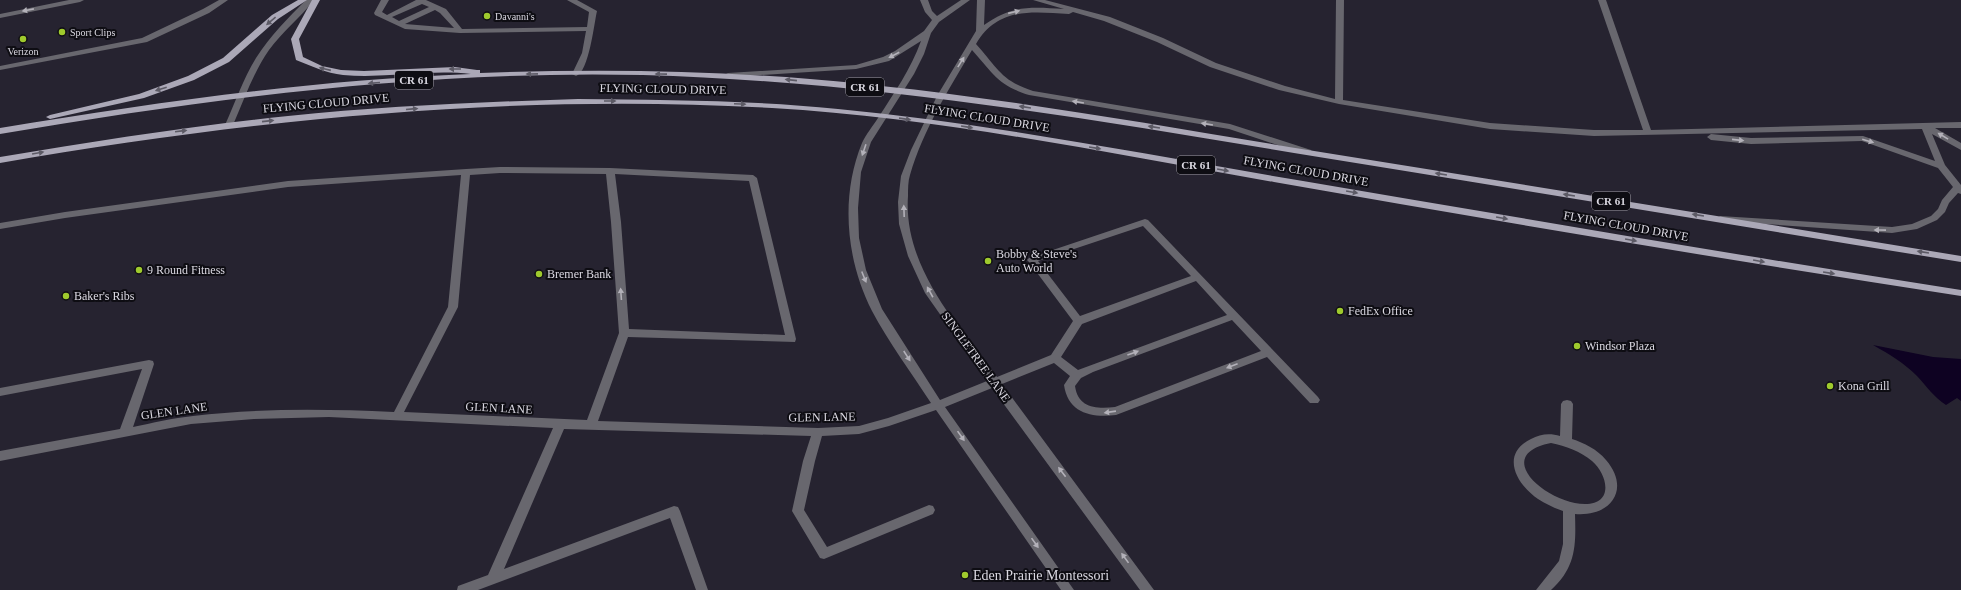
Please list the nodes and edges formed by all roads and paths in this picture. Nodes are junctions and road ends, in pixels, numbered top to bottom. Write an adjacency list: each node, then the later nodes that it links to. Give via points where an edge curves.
1 (80, 0): 17 (street, one-way to 17)
2 (224, 0): 25 (street, via 144,40)
3 (303, 0): 38 (main road, one-way to 38, via 275,17 226,60 191,78 141,96)
4 (310, 0): 30 (street, via 276,36 260,58)
5 (316, 0): 26 (main road, one-way to 5, via 458,68 381,73 341,72 311,65 299,58 295,39)
6 (385, 0): 18 (street, via 378,12)
7 (415, 0): 18 (street)
8 (571, 0): 20 (street, via 593,11)
9 (924, 0): 19 (street, via 928,12)
10 (966, 0): 19 (street)
11 (981, 0): 22 (street)
12 (1037, 0): 16 (street)
13 (1340, 0): 32 (street)
14 (1602, 0): 40 (street)
15 (426, 3): 18 (street); 18 (street); 21 (street, via 443,12)
16 (1083, 12): 22 (street, one-way to 16, via 1015,11); 32 (street, via 1132,28 1248,78)
17 (0, 16)
18 (390, 19): 21 (street, via 405,27)
19 (936, 20): 23 (street)
20 (590, 29): 21 (street); 27 (street, via 586,53)
21 (460, 31)
22 (980, 31): 24 (street, SINGLETREE LANE)
23 (927, 33): 28 (street, one-way to 28, via 886,59 856,67); 29 (street, via 920,54)
24 (972, 45): 31 (street, SINGLETREE LANE, one-way to 24); 42 (street, one-way to 24, via 1230,127 1015,88 994,72 986,59)
25 (0, 68)
26 (493, 74): 27 (main road, FLYING CLOUD DRIVE / CR 61, one-way to 26); 30 (main road, FLYING CLOUD DRIVE / CR 61, one-way to 30)
27 (576, 74): 28 (main road, FLYING CLOUD DRIVE / CR 61, one-way to 27)
28 (726, 76): 29 (main road, FLYING CLOUD DRIVE / CR 61, one-way to 28, via 786,79)
29 (899, 91): 31 (main road, FLYING CLOUD DRIVE / CR 61); 33 (street)
30 (242, 96): 35 (street); 38 (main road, FLYING CLOUD DRIVE / CR 61)
31 (941, 96): 34 (street, SINGLETREE LANE); 42 (main road, FLYING CLOUD DRIVE / CR 61, one-way to 31, via 1066,113)
32 (1339, 102): 40 (street, via 1490,126 1594,133)
33 (882, 115): 34 (main road, FLYING CLOUD DRIVE / CR 61, one-way to 34); 35 (main road, FLYING CLOUD DRIVE / CR 61, one-way to 33, via 531,101 715,103); 62 (street, one-way to 62, via 867,142 857,172 853,208 854,238 861,270 877,310)
34 (928, 122): 52 (main road, FLYING CLOUD DRIVE / CR 61, one-way to 52, via 1113,150 1775,264); 59 (street, SINGLETREE LANE, one-way to 34, via 930,293 913,256 904,224 906,176)
35 (229, 125): 43 (main road, FLYING CLOUD DRIVE / CR 61, one-way to 35)
36 (1961, 125): 37 (street)
37 (1926, 126): 39 (street); 41 (street, one-way to 37); 44 (street)
38 (0, 130)
39 (1672, 132): 40 (street); 44 (street, one-way to 44, via 1751,141 1852,138 1882,145)
40 (1648, 133)
41 (1961, 147)
42 (1312, 153): 48 (main road, FLYING CLOUD DRIVE / CR 61, one-way to 42)
43 (0, 160)
44 (1941, 166): 47 (street)
45 (610, 171): 46 (street); 55 (street, one-way to 45); 55 (street, via 753,178 791,339)
46 (466, 172): 49 (street, via 288,184); 64 (street, via 453,307)
47 (1959, 190): 48 (street, one-way to 48, via 1945,202 1942,210 1930,221 1914,227 1892,230)
48 (1714, 217): 50 (main road, FLYING CLOUD DRIVE / CR 61, one-way to 48)
49 (0, 226)
50 (1961, 259)
51 (1198, 277): 53 (street); 54 (street); 54 (street, via 1145,222 1032,260)
52 (1961, 293)
53 (1234, 316): 56 (street); 58 (street, one-way to 53)
54 (1078, 321): 57 (street)
55 (624, 333): 66 (street)
56 (1268, 352): 58 (street, one-way to 58, via 1106,413 1087,410 1078,405 1069,384); 61 (street)
57 (1055, 358): 58 (street); 59 (street, GLEN LANE)
58 (1077, 375)
59 (992, 382): 62 (street, GLEN LANE); 77 (street, SINGLETREE LANE, one-way to 59)
60 (0, 392): 67 (street, via 149,364)
61 (1314, 400)
62 (938, 404): 68 (street, GLEN LANE, via 859,430); 76 (street, one-way to 76)
63 (1568, 404): 69 (street)
64 (397, 416): 65 (street, GLEN LANE); 67 (street, GLEN LANE, via 329,413 254,415 191,420)
65 (560, 424): 66 (street, GLEN LANE); 73 (street)
66 (591, 425): 68 (street, GLEN LANE)
67 (125, 432): 70 (street, GLEN LANE)
68 (818, 432): 72 (street, via 798,511 824,554)
69 (1566, 441): 71 (street, via 1580,446 1603,464 1613,486 1611,496 1600,505 1583,510); 71 (street, via 1538,439 1521,451 1519,461 1521,472 1539,494)
70 (0, 456)
71 (1569, 508): 78 (street, via 1569,556 1555,579)
72 (929, 510)
73 (493, 579): 74 (street); 75 (street, via 674,512)
74 (463, 590)
75 (702, 590)
76 (1068, 590)
77 (1148, 590)
78 (1542, 590)

